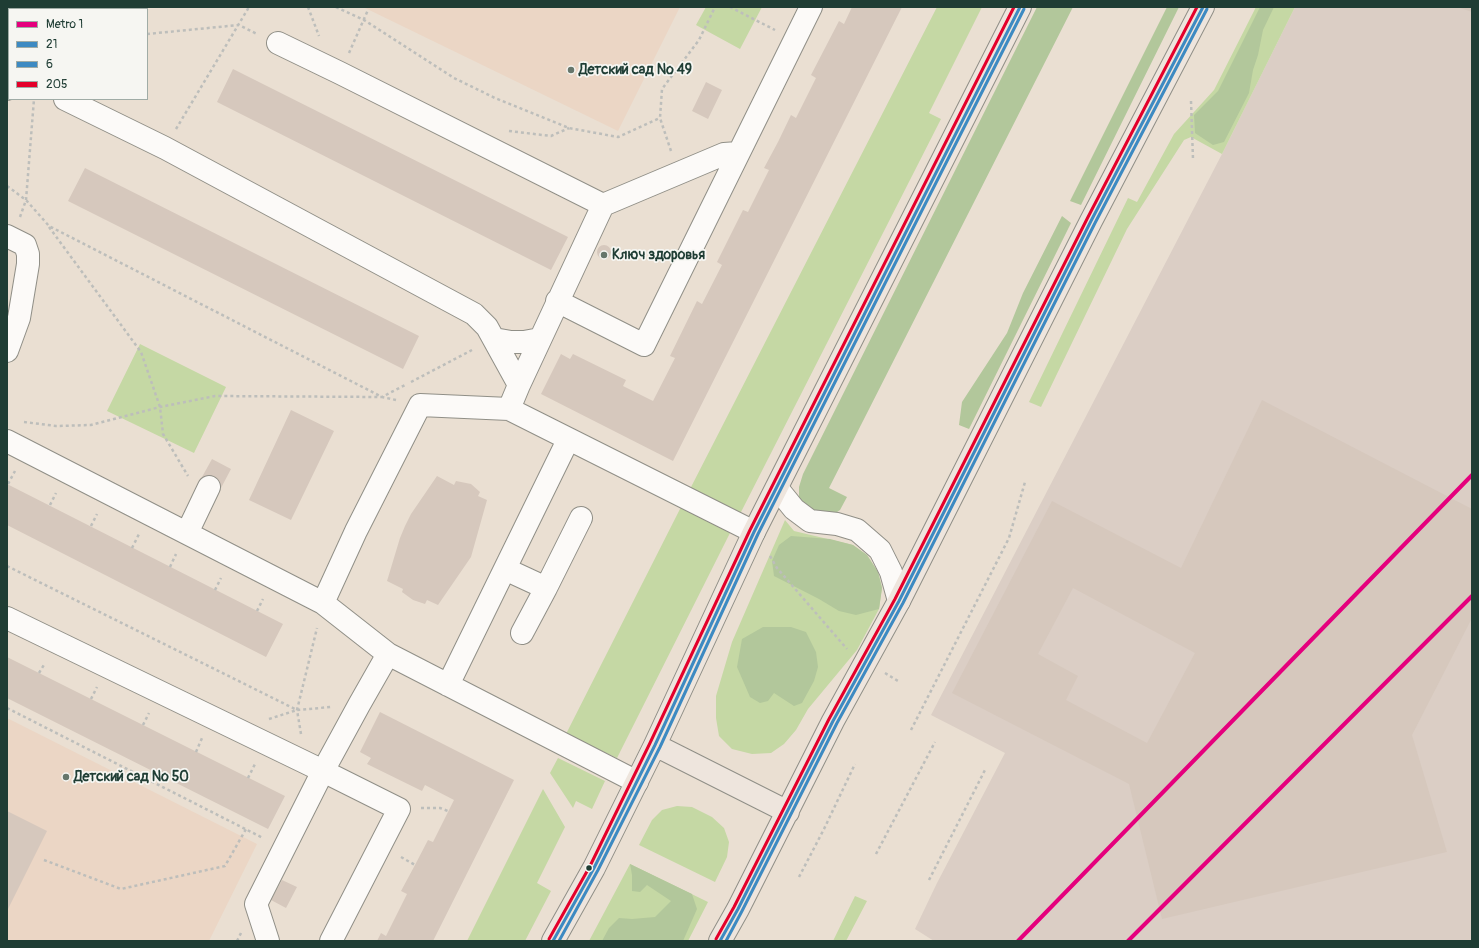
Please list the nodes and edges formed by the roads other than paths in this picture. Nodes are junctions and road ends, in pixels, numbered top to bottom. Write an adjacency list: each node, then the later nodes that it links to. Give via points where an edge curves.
1 (811, 7): 6 (lane)
2 (1020, 7): 17 (main road)
3 (1203, 7): 24 (main road, via 1091,221)
4 (278, 43): 7 (lane)
5 (67, 100): 10 (lane, via 165,148 474,314 487,327)
6 (738, 152): 7 (lane, via 724,154); 9 (lane, via 644,345)
7 (603, 205): 9 (lane)
8 (10, 237): 12 (lane, via 25,246 28,264 19,318)
9 (557, 301): 11 (lane)
10 (494, 339): 11 (lane, via 511,342); 13 (lane)
11 (540, 339): 13 (lane)
12 (7, 351)
13 (519, 384): 14 (lane)
14 (508, 409): 15 (lane); 25 (lane, via 420,405 356,530)
15 (568, 440): 21 (lane); 22 (lane)
16 (7, 441): 20 (lane)
17 (777, 488): 21 (main road); 24 (lane, via 794,509 810,521 837,524 857,530 880,550 891,572)
18 (206, 494): 20 (lane)
19 (581, 518): 23 (lane)
20 (187, 532): 25 (lane)
21 (754, 532): 30 (main road)
22 (505, 569): 23 (lane); 29 (lane)
23 (546, 588): 27 (lane)
24 (899, 601): 33 (main road, via 833,721)
25 (323, 603): 28 (lane)
26 (7, 618): 31 (lane)
27 (522, 633)
28 (388, 654): 29 (lane); 31 (lane, via 359,705)
29 (448, 685): 32 (lane)
30 (655, 745): 32 (main road); 33 (main road)
31 (314, 767): 34 (lane, via 283,848 256,904); 35 (lane, via 399,809)
32 (637, 782): 36 (main road, via 594,868)
33 (788, 812): 37 (main road)
34 (268, 941)
35 (330, 941)
36 (553, 941)
37 (720, 941)

